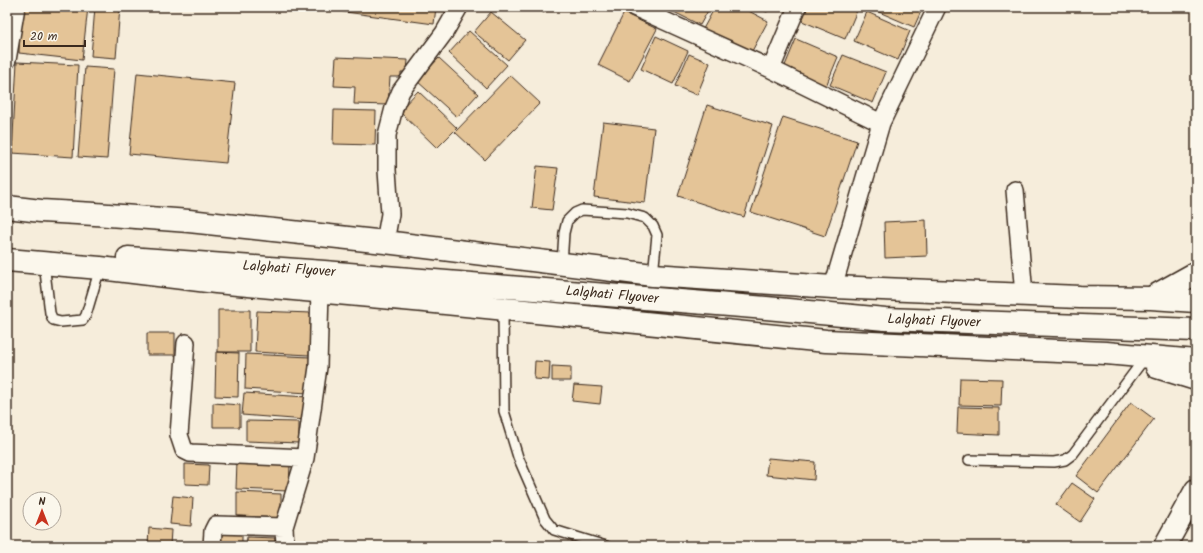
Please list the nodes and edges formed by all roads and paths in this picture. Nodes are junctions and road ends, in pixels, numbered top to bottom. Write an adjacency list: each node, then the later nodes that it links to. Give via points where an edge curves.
1 (16, 7): 6 (street)
2 (459, 7): 11 (street, via 444,33 400,91 394,108 387,135 390,214)
3 (635, 7): 7 (street)
4 (797, 7): 7 (street)
5 (937, 7): 8 (street)
6 (7, 60)
7 (771, 69): 8 (street)
8 (881, 123): 18 (street)
9 (1015, 190): 20 (street)
10 (10, 212): 11 (main road, via 41,211 189,221)
11 (385, 242): 15 (main road)
12 (7, 260): 14 (main road)
13 (101, 262): 14 (main road); 14 (lane, via 83,320 61,322 53,320 50,313); 19 (main road, via 216,282); 24 (main road, Lalghati Flyover, via 355,274 885,319)
14 (36, 263)
15 (562, 264): 17 (main road); 17 (lane, via 564,233 567,221 574,213 582,210 627,213 645,218 657,235)
16 (1196, 274): 21 (main road)
17 (653, 275): 18 (main road)
18 (833, 287): 20 (main road)
19 (320, 290): 23 (main road); 30 (street, via 318,367)
20 (1024, 295): 21 (main road)
21 (1151, 298): 22 (main road)
22 (1196, 301)
23 (503, 309): 26 (main road, via 826,341); 36 (lane, via 504,411 518,457 545,519 554,530)
24 (1196, 330)
25 (186, 343): 30 (street, via 179,435 184,450 190,453)
26 (1106, 353): 27 (main road); 28 (main road)
27 (1196, 361)
28 (1141, 363): 29 (main road); 31 (lane, via 1073,454 1065,460)
29 (1196, 379)
30 (305, 458): 33 (street)
31 (969, 460)
32 (1193, 495): 37 (main road)
33 (284, 527): 34 (street, via 216,525); 35 (street)
34 (212, 546)
35 (285, 546)
36 (606, 546)
37 (1165, 546)

